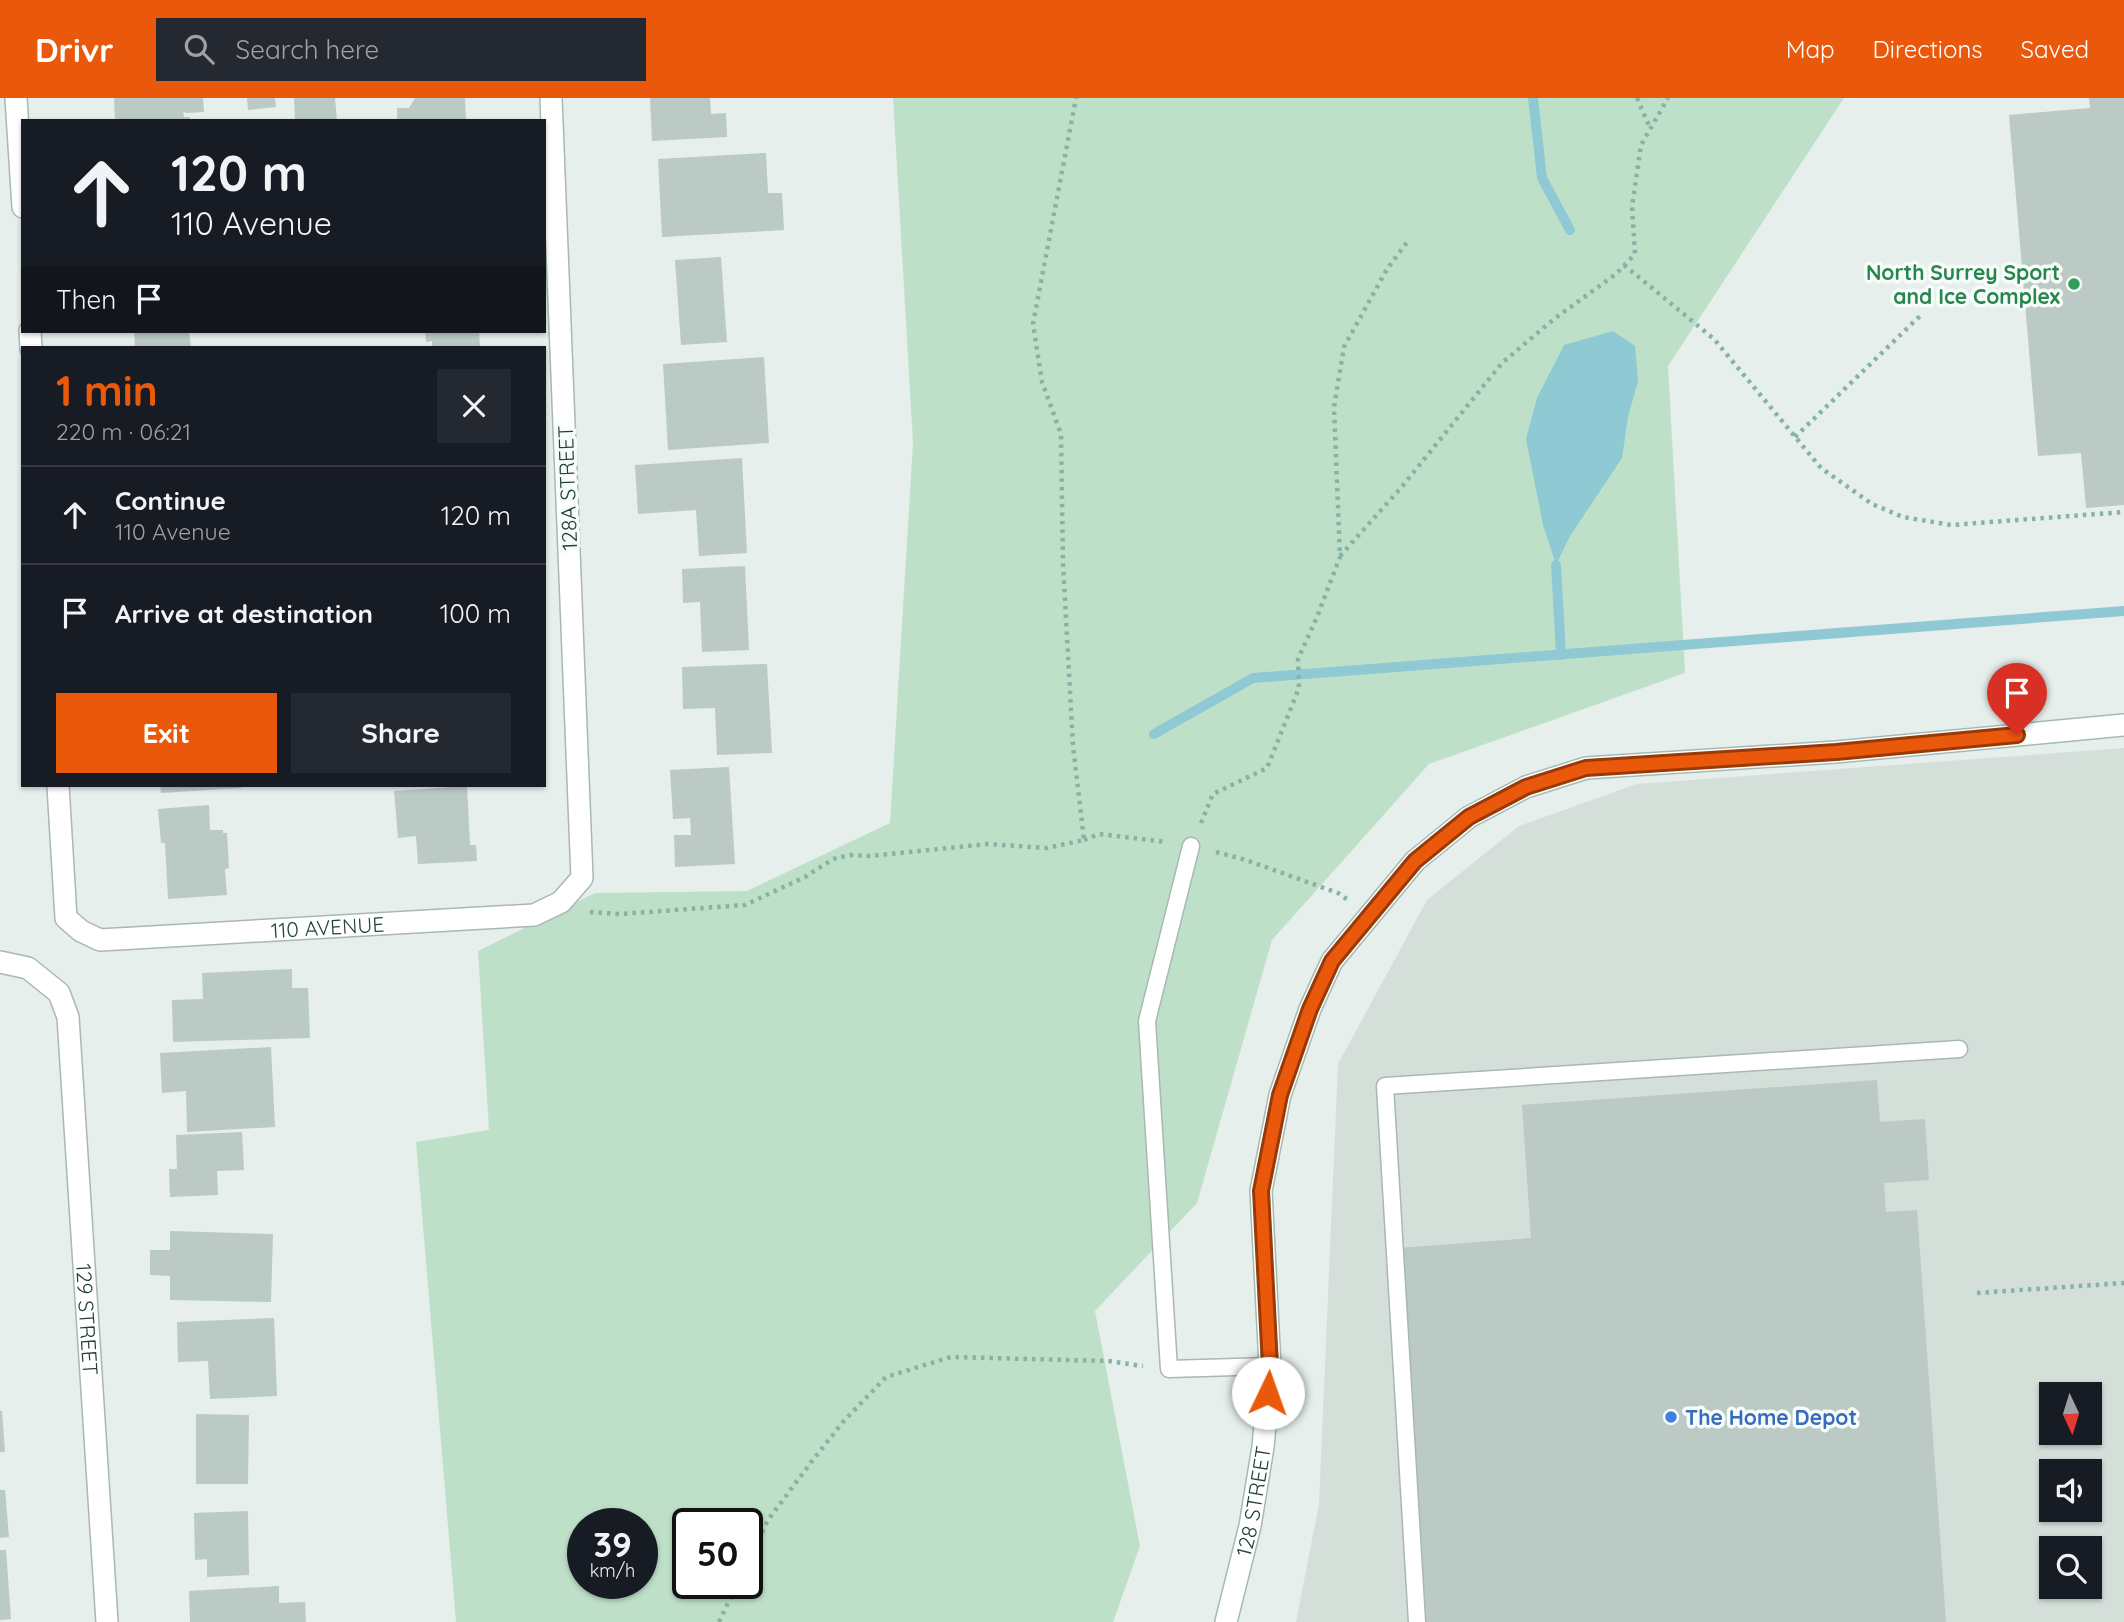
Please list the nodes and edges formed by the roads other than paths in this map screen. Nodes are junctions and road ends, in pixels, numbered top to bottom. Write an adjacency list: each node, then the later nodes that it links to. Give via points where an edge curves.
1 (16, 98): 3 (street)
2 (551, 98): 7 (street, 128A STREET)
3 (21, 176)
4 (2124, 725): 10 (street, 128 STREET, via 1836,752 1586,768 1526,787 1469,817 1415,861 1369,914 1332,961 1310,1009 1280,1095 1261,1191)
5 (58, 787): 7 (street, 110 AVENUE, via 66,918 100,940 534,915 561,902)
6 (1191, 846): 10 (lane, via 1147,1021 1169,1369)
7 (582, 878)
8 (0, 962): 11 (street, 129 STREET, via 27,968 59,993 68,1017)
9 (1959, 1049): 13 (lane, via 1385,1086)
10 (1270, 1366): 12 (street, 128 STREET, via 1250,1526)
11 (107, 1622)
12 (1226, 1622)
13 (1417, 1622)

